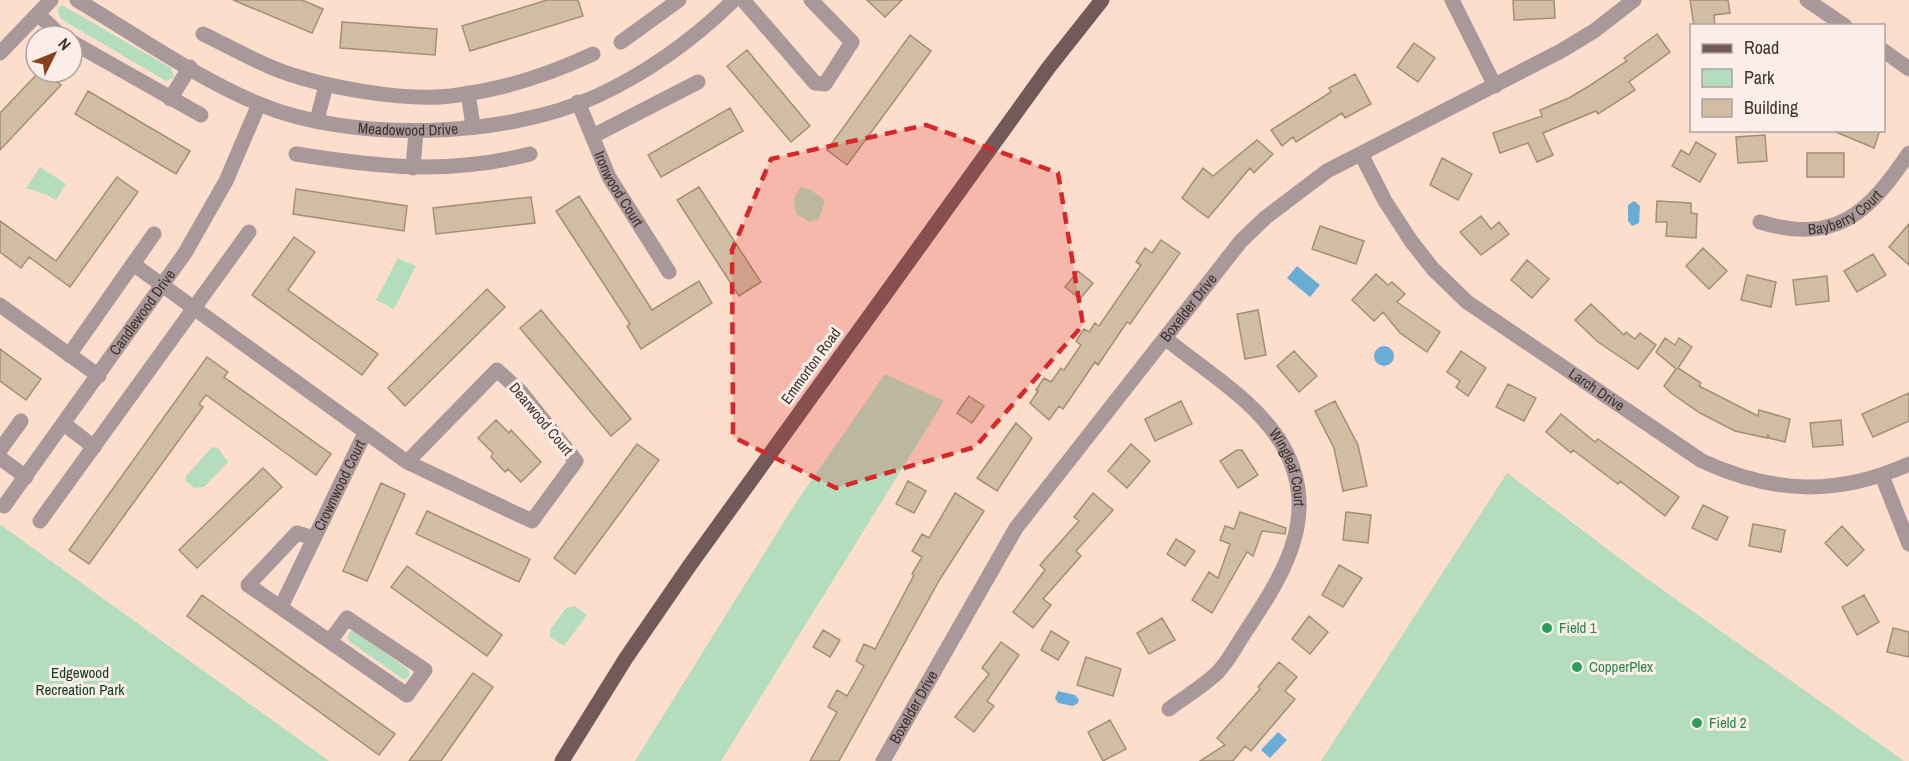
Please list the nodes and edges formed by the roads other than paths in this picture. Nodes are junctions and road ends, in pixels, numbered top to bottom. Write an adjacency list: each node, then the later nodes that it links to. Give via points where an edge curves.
1 (51, 0): 11 (street)
2 (77, 0): 20 (street, Meadowood Drive)
3 (678, 0): 15 (street)
4 (734, 0): 27 (street, Meadowood Drive, via 659,63)
5 (744, 0): 6 (street, via 815,82 825,84 852,42)
6 (811, 0)
7 (1102, 0): 67 (main road, Emmorton Road, via 1049,67 697,555)
8 (1452, 0): 24 (street)
9 (1634, 0): 24 (street, Boxelder Drive, via 1594,32)
10 (1807, 0): 13 (street)
11 (38, 14): 12 (street); 18 (street)
12 (48, 24)
13 (1842, 24)
14 (203, 34): 23 (street, via 274,68)
15 (621, 42)
16 (84, 49): 26 (street)
17 (1885, 52): 21 (street)
18 (0, 53)
19 (593, 54): 25 (street, via 525,80)
20 (190, 67): 26 (street); 28 (street, Meadowood Drive)
21 (1909, 69)
22 (698, 82): 33 (street)
23 (326, 85): 25 (street, via 413,95); 30 (street)
24 (1494, 86): 34 (street, Boxelder Drive)
25 (468, 93): 31 (street)
26 (170, 99): 29 (street)
27 (578, 102): 31 (street, Meadowood Drive, via 515,120); 33 (street, Ironwood Court)
28 (259, 104): 30 (street, Meadowood Drive); 44 (street, Candlewood Drive, via 226,181)
29 (201, 115)
30 (317, 120): 32 (street, Meadowood Drive, via 376,129)
31 (473, 126): 32 (street, Meadowood Drive)
32 (416, 130): 38 (street)
33 (593, 136): 43 (street, Ironwood Court, via 609,177)
34 (1361, 153): 47 (street, Boxelder Drive, via 1327,171 1265,218 1241,241); 58 (street, Larch Drive, via 1384,201 1412,242 1467,302 1702,461 1743,478 1800,488 1838,486)
35 (1909, 153): 39 (street, Bayberry Court, via 1868,204 1840,224 1823,230 1788,231)
36 (296, 154): 38 (street, via 361,165)
37 (530, 154): 38 (street, via 481,165)
38 (414, 168)
39 (1760, 222)
40 (249, 232): 46 (street)
41 (154, 234): 42 (street)
42 (133, 264): 44 (street, Dearwood Court); 48 (street)
43 (669, 272)
44 (163, 286): 46 (street, Dearwood Court); 49 (street, Candlewood Drive)
45 (0, 305): 48 (street)
46 (195, 308): 52 (street, Dearwood Court); 53 (street)
47 (1165, 338): 66 (street, Wingleaf Court, via 1263,420 1283,446 1294,472 1299,499 1297,533 1278,583 1218,672); 68 (street, Boxelder Drive, via 1017,528)
48 (69, 355): 49 (street)
49 (99, 376): 51 (street, Candlewood Drive)
50 (21, 421): 54 (street)
51 (64, 424): 53 (street); 59 (street, Candlewood Drive)
52 (365, 433): 56 (street, Dearwood Court); 62 (street, Crownwood Court)
53 (94, 447): 61 (street)
54 (0, 450)
55 (0, 458): 59 (street)
56 (407, 462): 56 (street, Dearwood Court, via 532,520 576,461 520,391 497,370)
57 (1909, 464): 58 (street, Larch Drive)
58 (1882, 476): 63 (street)
59 (26, 477): 60 (street, Candlewood Drive)
60 (4, 506)
61 (40, 521)
62 (314, 538): 64 (street, Crownwood Court); 64 (street, Crownwood Court, via 297,533 248,585)
63 (1909, 544)
64 (281, 607): 65 (street, Crownwood Court)
65 (330, 641): 65 (street, Crownwood Court, via 406,695 425,670 346,618)
66 (1169, 709)
67 (562, 761)
68 (883, 761)

